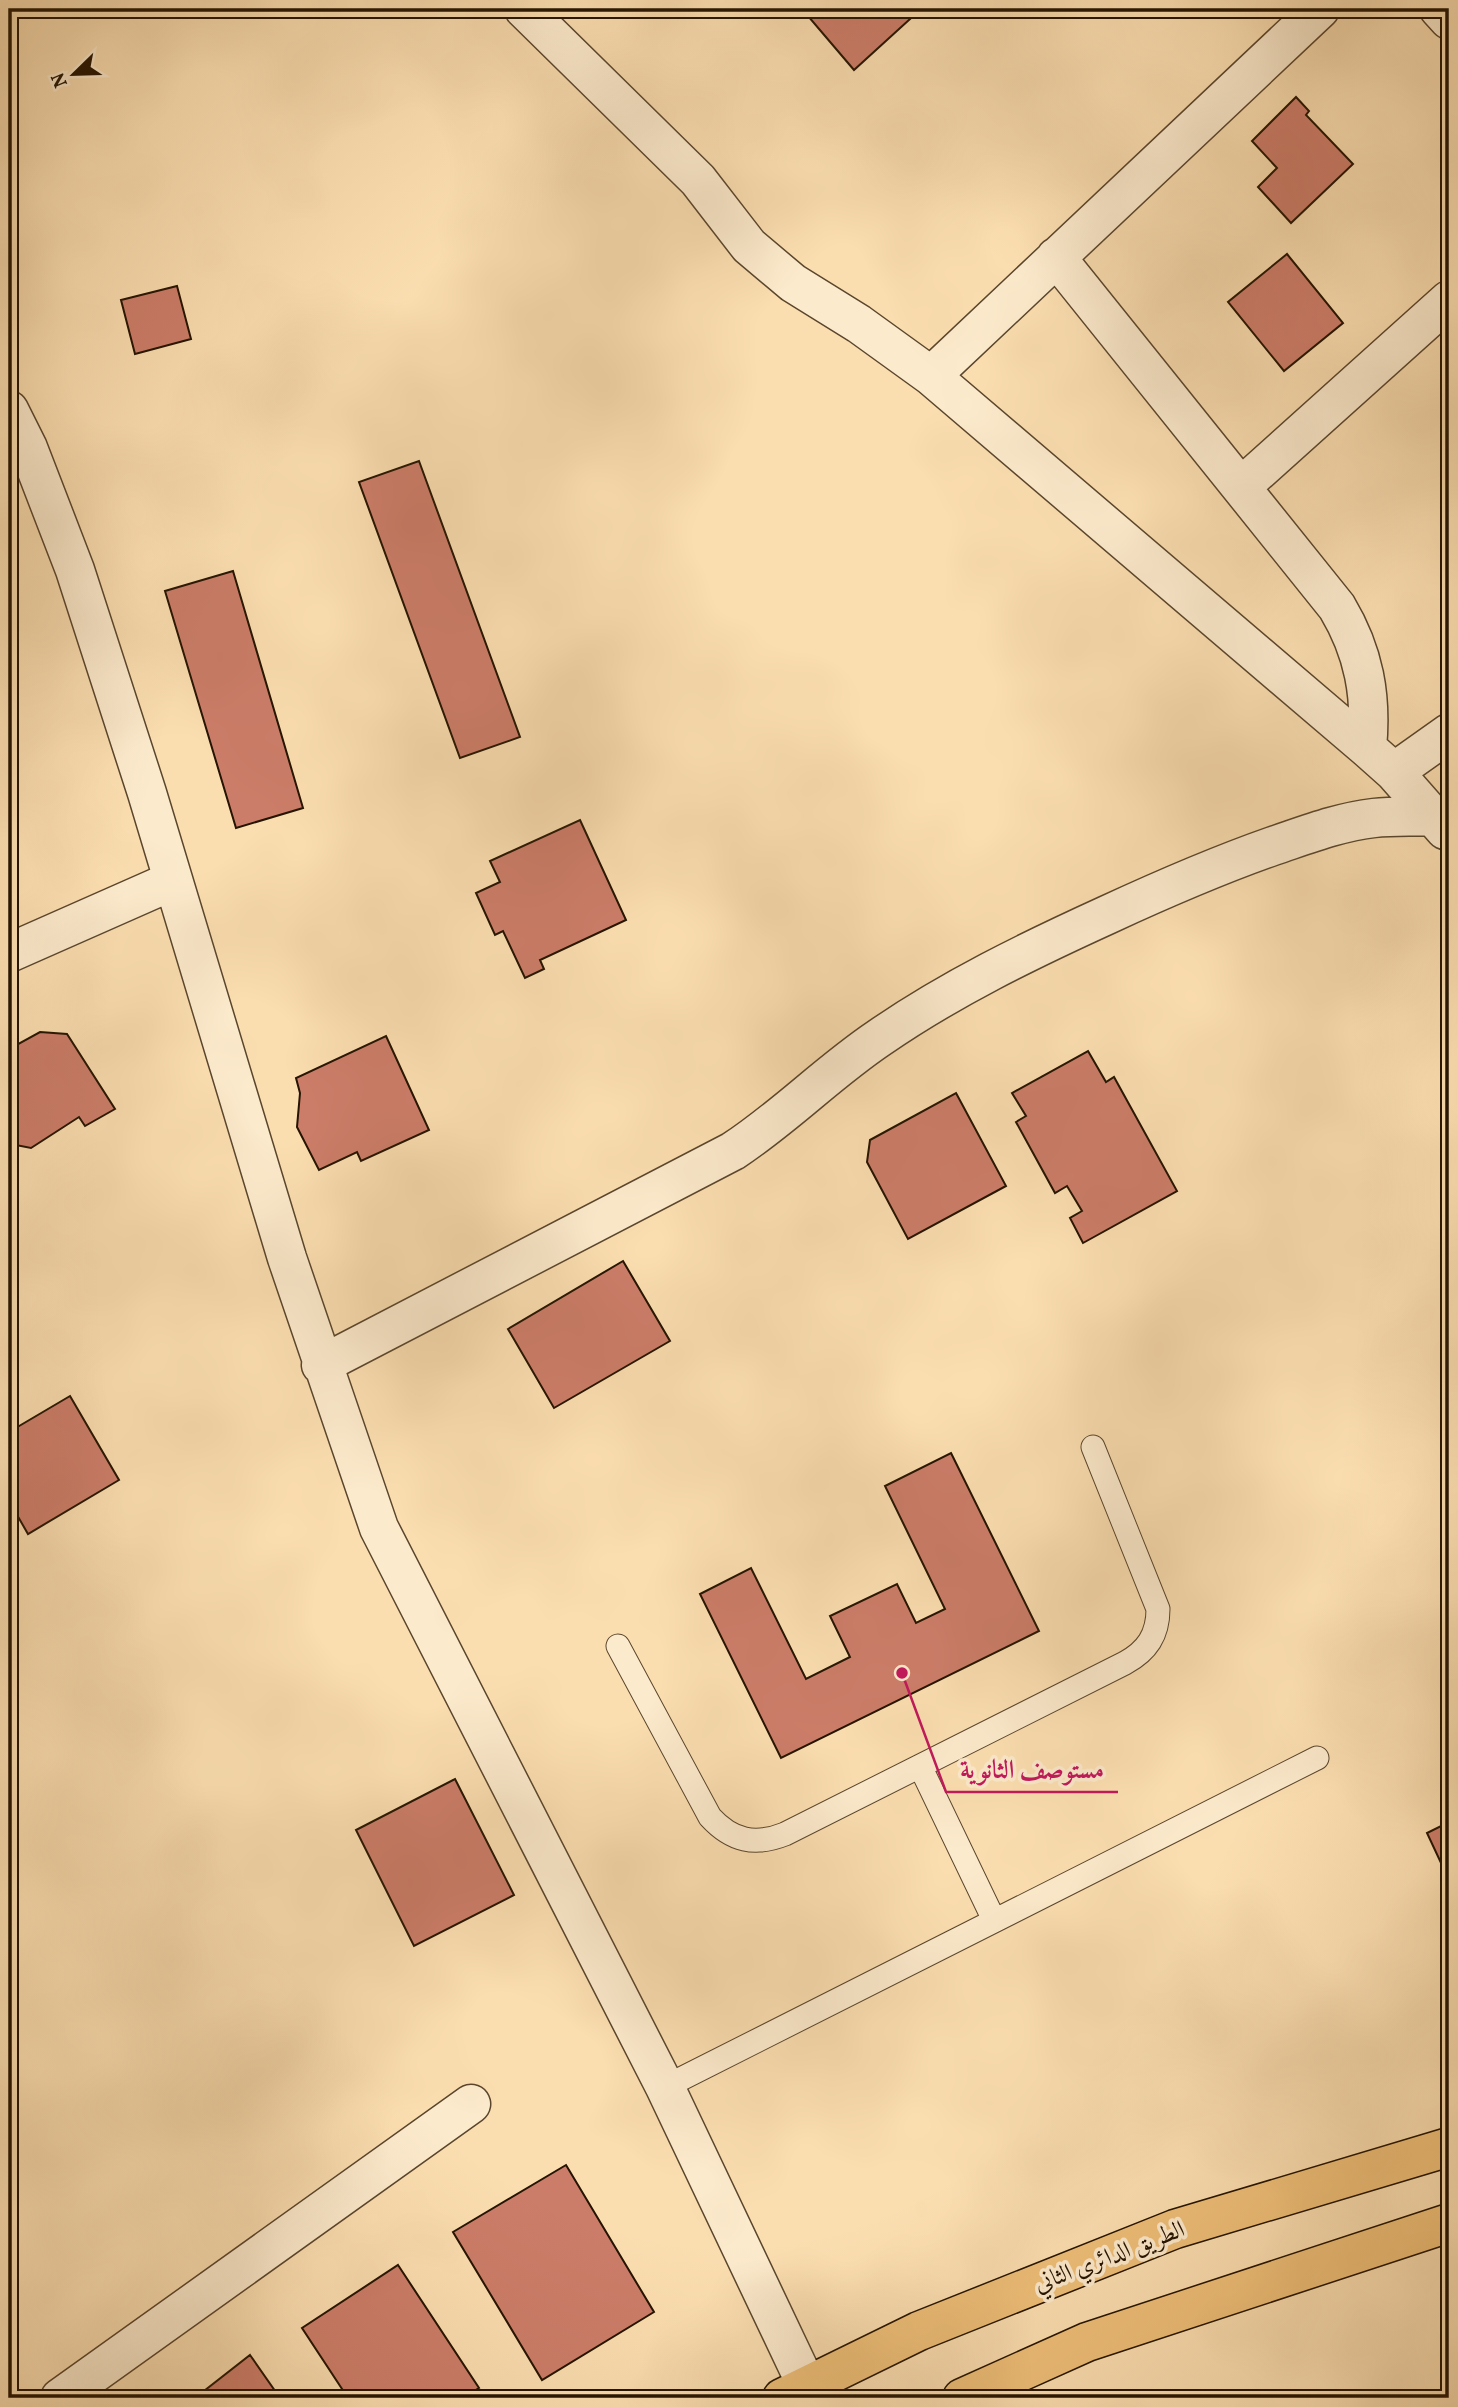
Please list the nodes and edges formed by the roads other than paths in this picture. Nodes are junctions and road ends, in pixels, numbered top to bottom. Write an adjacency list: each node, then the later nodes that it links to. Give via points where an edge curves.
1 (524, 9): 7 (street, via 698,180 749,246 793,282)
2 (1321, 9): 5 (street)
3 (1439, 9): 4 (street)
4 (1449, 20)
5 (1056, 257): 7 (street); 9 (street)
6 (1449, 300): 9 (street)
7 (931, 376): 11 (street)
8 (9, 410): 13 (street, via 75,570)
9 (1242, 486): 11 (street, via 1350,629 1368,685)
10 (1449, 733): 11 (street)
11 (1381, 760): 12 (street)
12 (1441, 825): 15 (street, via 1373,818 1324,828 1227,862 1058,937 945,996 880,1037 733,1151)
13 (172, 881): 14 (street); 15 (street)
14 (9, 953)
15 (321, 1365): 21 (street, via 379,1528)
16 (1093, 1447): 19 (lane, via 1154,1596 1158,1622 1154,1635 1137,1657)
17 (618, 1646): 19 (lane, via 710,1817 736,1838 752,1842 777,1838)
18 (1317, 1758): 20 (lane)
19 (920, 1766): 20 (lane)
20 (994, 1920): 21 (lane)
21 (665, 2087): 25 (street)
22 (471, 2105): 26 (street)
23 (1449, 2147): 25 (highway, الطريق الدائري الثاني, via 1175,2229 919,2331)
24 (1449, 2224): 27 (highway, via 1087,2342)
25 (794, 2391)
26 (60, 2398)
27 (962, 2398)

